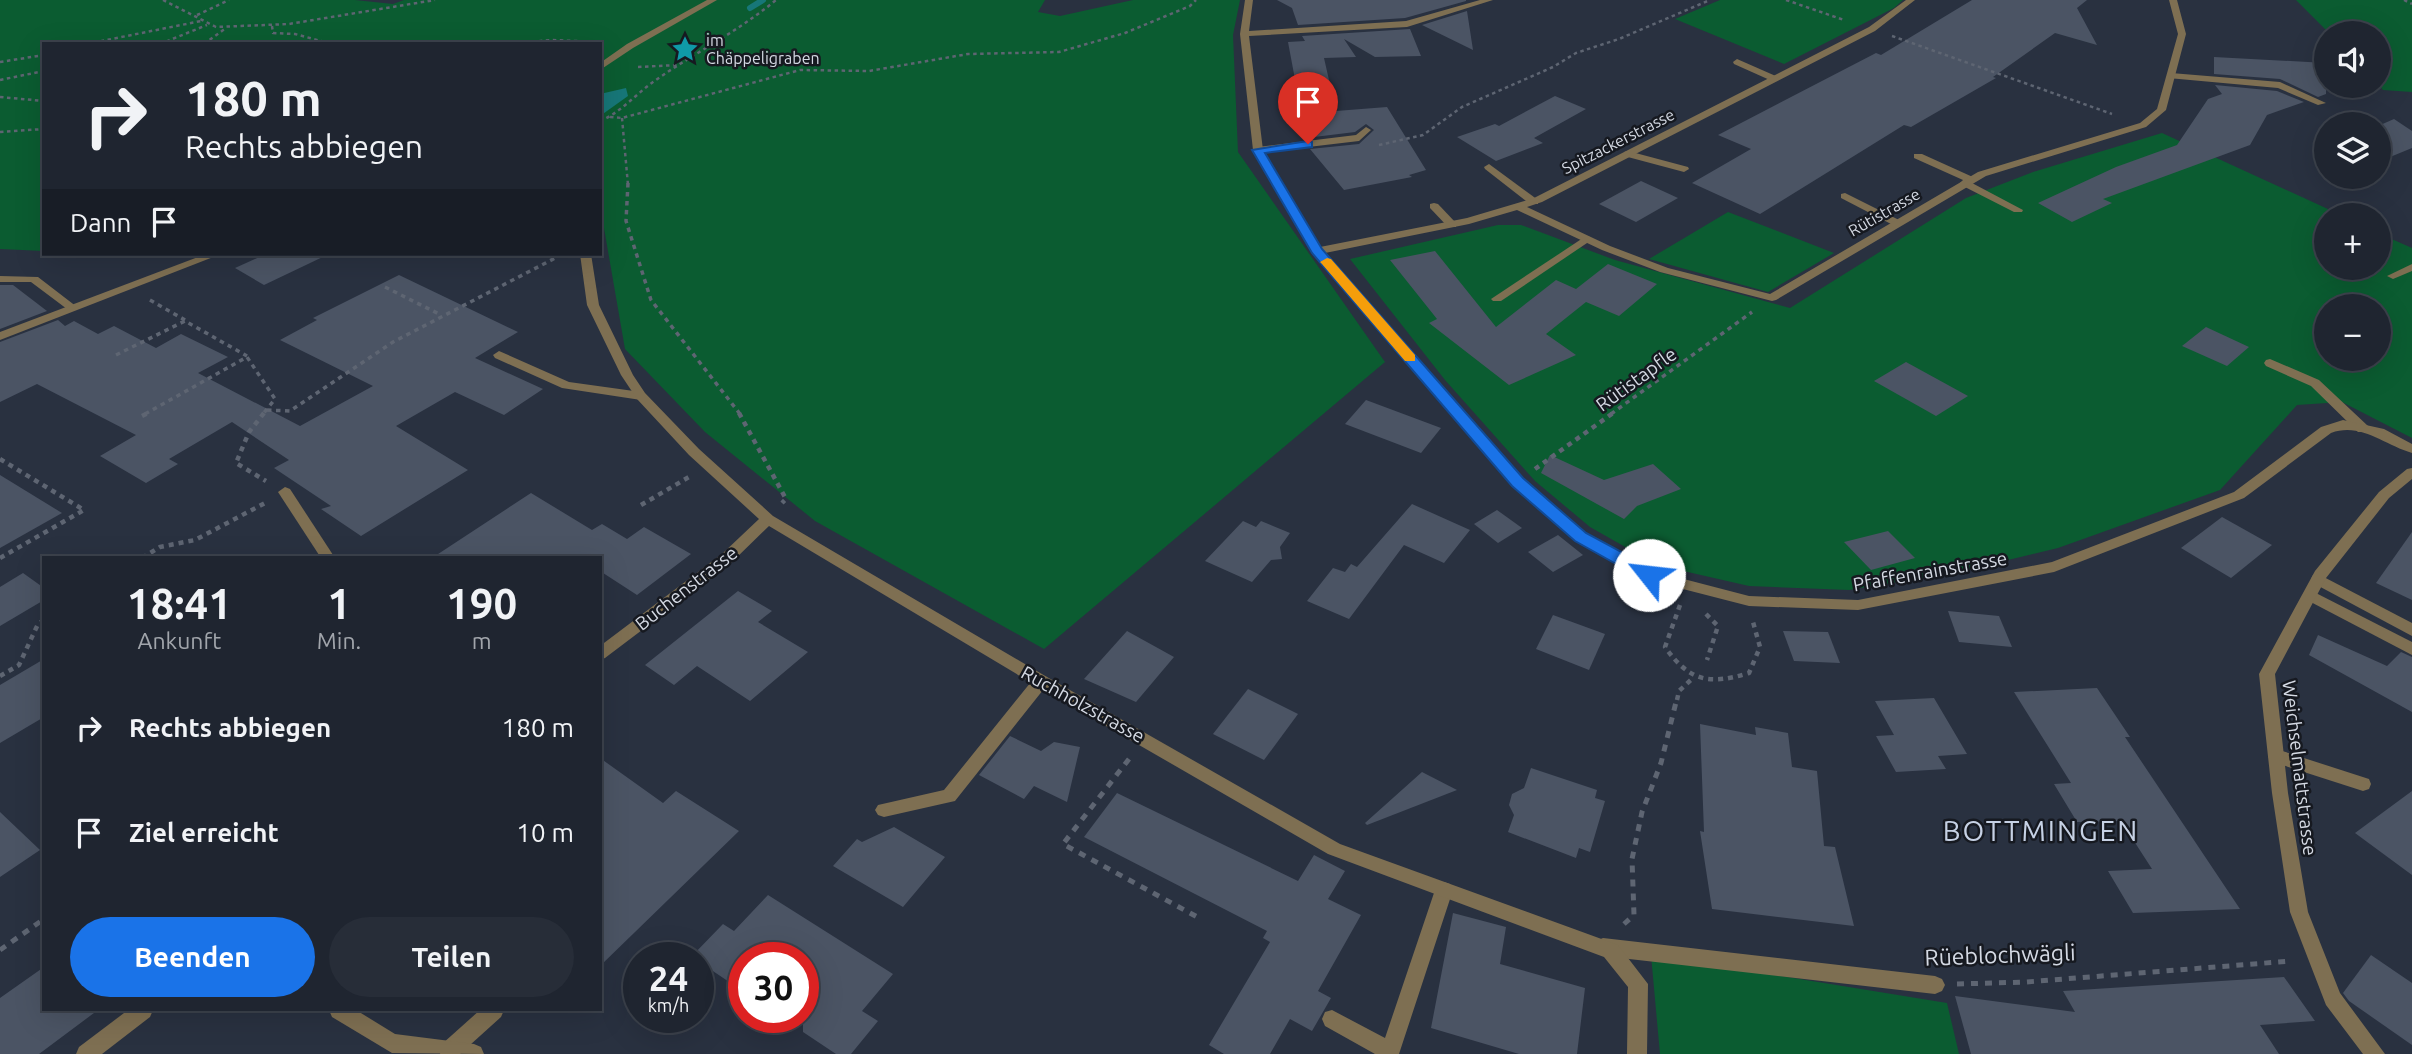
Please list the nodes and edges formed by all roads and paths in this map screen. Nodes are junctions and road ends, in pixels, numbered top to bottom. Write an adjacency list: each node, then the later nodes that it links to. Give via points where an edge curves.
1 (163, 0): 17 (path)
2 (229, 0): 17 (path)
3 (435, 0): 15 (path)
4 (442, 0): 15 (path)
5 (713, 0): 31 (street)
6 (776, 0): 46 (path, via 742,28 653,82)
7 (1196, 0): 47 (path, via 1125,33 1059,52 968,54 869,71 800,70)
8 (1249, 0): 23 (street, Pfaffenrainstrasse)
9 (1489, 0): 23 (street, via 1407,24)
10 (1710, 0): 53 (path, via 1576,53 1462,107 1423,135)
11 (1786, 0): 22 (path)
12 (1911, 0): 22 (street, Spitzackerstrasse)
13 (2173, 0): 38 (street, via 2182,34)
14 (2404, 0): 16 (path)
15 (429, 1): 20 (path)
16 (2412, 5)
17 (197, 15): 18 (path)
18 (201, 21): 19 (path); 24 (path)
19 (207, 25): 21 (path); 25 (path)
20 (272, 26): 21 (path); 27 (path, via 273,33)
21 (227, 27): 26 (path)
22 (1872, 29): 40 (street, Spitzackerstrasse); 49 (path)
23 (1244, 34): 54 (street, Pfaffenrainstrasse)
24 (96, 42)
25 (165, 42)
26 (207, 42)
27 (325, 42)
28 (531, 42): 29 (path)
29 (577, 42)
30 (602, 44): 31 (path)
31 (630, 46): 35 (street)
32 (42, 55): 33 (path)
33 (0, 62)
34 (1737, 62): 40 (street)
35 (602, 66)
36 (2208, 70): 38 (street)
37 (42, 71): 41 (path)
38 (2172, 72): 42 (street); 49 (street, via 2161,110)
39 (2287, 75): 42 (street)
40 (1775, 79): 55 (street, Spitzackerstrasse)
41 (0, 80)
42 (2280, 85): 45 (street)
43 (0, 97): 44 (path)
44 (42, 101)
45 (2321, 103)
46 (610, 117): 47 (path); 48 (path)
47 (622, 118): 98 (path, via 628,177 626,220 651,300 748,425 786,499)
48 (602, 120)
49 (2143, 125): 59 (street, Rütistrasse)
50 (42, 129): 52 (path)
51 (1366, 130): 54 (street, via 1359,138)
52 (0, 132)
53 (1369, 147)
54 (1258, 150): 68 (street, Pfaffenrainstrasse)
55 (1628, 154): 58 (street); 61 (street, Spitzackerstrasse)
56 (1918, 156): 59 (street)
57 (1489, 167): 61 (street)
58 (1684, 169)
59 (1968, 182): 64 (street); 65 (street, Rütistrasse)
60 (1845, 196): 65 (street)
61 (1534, 202): 63 (street, Spitzackerstrasse)
62 (1434, 206): 66 (street)
63 (1520, 207): 66 (street, Spitzackerstrasse); 67 (street)
64 (2018, 210)
65 (1897, 223): 77 (street, Rütistrasse)
66 (1452, 225): 68 (street, Spitzackerstrasse)
67 (1586, 239): 77 (street, via 1664,270); 78 (street)
68 (1317, 250): 95 (street, Pfaffenrainstrasse)
69 (210, 256): 75 (street)
70 (559, 256): 80 (path)
71 (585, 256): 87 (street, Ruchholzstrasse, via 593,305)
72 (2412, 267): 73 (street)
73 (2393, 276)
74 (0, 279): 79 (street, via 34,279)
75 (128, 286): 79 (street); 81 (path)
76 (385, 287): 80 (path)
77 (1772, 298): 95 (path, Rütistapfle)
78 (1497, 299)
79 (71, 307): 82 (street)
80 (441, 316): 88 (path, via 393,342 290,411)
81 (186, 321): 83 (path); 85 (path)
82 (0, 336)
83 (116, 355)
84 (499, 355): 87 (street, via 566,384)
85 (247, 357): 88 (path, via 275,400); 89 (path)
86 (2270, 363): 90 (street, via 2315,383)
87 (641, 396): 93 (street, Ruchholzstrasse)
88 (267, 410): 96 (path, via 249,432 236,463)
89 (142, 416)
90 (2363, 429): 91 (street, Pfaffenrainstrasse); 104 (street, Pfaffenrainstrasse, via 2343,424 2326,430 2239,495 2054,567 1858,605)
91 (2412, 449)
92 (0, 458): 101 (path, via 84,510)
93 (711, 465): 97 (path); 98 (street, Ruchholzstrasse)
94 (2412, 472): 103 (street, Weichselmattstrasse, via 2384,495)
95 (1518, 482): 102 (street, Pfaffenrainstrasse, via 1581,537 1649,575)
96 (285, 492): 99 (path, via 195,540 160,547); 100 (street)
97 (641, 505)
98 (768, 519): 109 (street, Buchenstrasse, via 727,558); 113 (street, Ruchholzstrasse)
99 (145, 556)
100 (327, 556)
101 (0, 558)
102 (1689, 585): 104 (street, Pfaffenrainstrasse); 112 (path, via 1665,647 1676,665)
103 (2314, 587): 107 (street); 108 (street); 115 (street, Weichselmattstrasse, via 2267,674)
104 (1749, 601): 112 (path, via 1760,647 1749,673 1721,682)
105 (42, 622): 111 (path, via 19,665)
106 (1717, 626): 110 (path)
107 (2412, 629)
108 (2412, 649)
109 (602, 652)
110 (1707, 660)
111 (0, 676)
112 (1694, 677): 121 (path, via 1679,691 1661,763 1642,812 1632,859 1634,915)
113 (1041, 681): 114 (street, Ruchholzstrasse); 117 (street, via 949,796)
114 (1145, 738): 118 (street, Ruchholzstrasse, via 1335,849); 119 (path, via 1063,844)
115 (2276, 756): 116 (street); 123 (street, Weichselmattstrasse, via 2299,912)
116 (2363, 783)
117 (884, 810)
118 (1444, 890): 121 (street, Ruchholzstrasse); 128 (street, via 1391,1052)
119 (1201, 919)
120 (42, 920): 122 (path)
121 (1602, 947): 124 (street, Rüeblochwägli); 132 (street, Ruchholzstrasse, via 1611,951 1638,984)
122 (0, 950)
123 (2317, 958): 124 (path, Rüeblochwägli); 133 (street, Weichselmattstrasse, via 2333,999)
124 (1936, 985)
125 (142, 1011): 130 (street)
126 (341, 1011): 129 (street, via 392,1044)
127 (493, 1011): 129 (street)
128 (1332, 1019)
129 (449, 1051): 131 (street)
130 (86, 1054)
131 (474, 1054)
132 (1637, 1054)
133 (2375, 1054)

